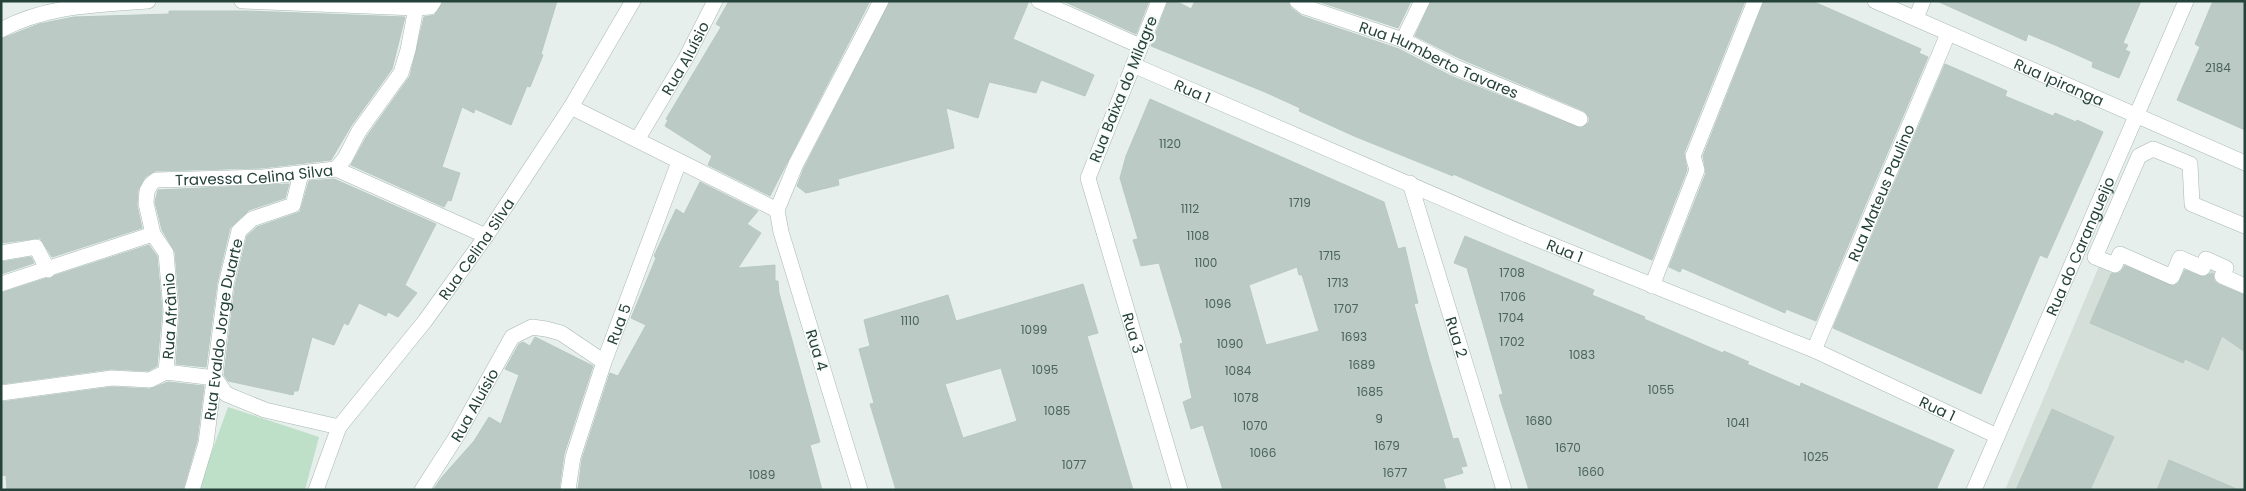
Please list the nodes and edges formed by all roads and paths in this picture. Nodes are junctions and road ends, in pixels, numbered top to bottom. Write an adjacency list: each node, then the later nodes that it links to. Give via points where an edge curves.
1 (148, 1): 17 (street, via 63,8)
2 (242, 1): 15 (street)
3 (434, 1): 15 (street, via 430,7)
4 (633, 1): 22 (street, Rua Celina Silva)
5 (715, 1): 25 (street, Rua Aluísio, via 686,58)
6 (881, 1): 33 (street, via 810,134)
7 (1040, 1): 20 (street)
8 (1159, 1): 20 (street, Rua Baixa do Milagre)
9 (1297, 1): 19 (street, Rua Humberto Tavares, via 1305,7)
10 (1422, 1): 19 (street)
11 (1755, 1): 40 (street, via 1693,156 1697,170)
12 (1875, 1): 16 (street, Rua Ipiranga)
13 (1923, 1): 16 (street)
14 (2186, 1): 23 (street, Rua do Carangueijo)
15 (416, 8): 28 (street, via 401,73)
16 (1916, 18): 18 (street, Rua Ipiranga)
17 (1, 30)
18 (1948, 34): 23 (street, Rua Ipiranga); 42 (street, Rua Mateus Paulino)
19 (1402, 40): 24 (street, Rua Humberto Tavares, via 1455,67)
20 (1140, 46): 21 (street, Rua Baixa do Milagre)
21 (1133, 64): 30 (street, Rua Baixa do Milagre); 32 (street, Rua 1)
22 (571, 107): 25 (street); 36 (street, Rua Celina Silva)
23 (2138, 116): 27 (street, Rua Ipiranga); 48 (street, Rua do Carangueijo)
24 (1580, 119)
25 (637, 140): 26 (street)
26 (680, 162): 33 (street); 43 (street, Rua 5)
27 (2245, 163)
28 (336, 169): 29 (street, Travessa Celina Silva); 36 (street, Travessa Celina Silva)
29 (301, 174): 31 (street, Travessa Celina Silva); 45 (street, Rua Evaldo Jorge Duarte, via 293,205 252,219 239,231 226,284)
30 (1088, 178): 54 (street, Rua 3)
31 (156, 180): 35 (street, Rua Afrânio, via 150,184 146,203)
32 (1410, 183): 40 (street, Rua 1); 55 (street, Rua 2)
33 (777, 210): 53 (street, Rua 4)
34 (2245, 226): 41 (street, via 2192,204 2190,164 2154,149 2139,156 2094,257 2115,265 2120,254 2172,277 2180,258 2203,268 2206,259 2226,268 2222,276)
35 (153, 234): 38 (street); 44 (street, Rua Afrânio, via 166,253 171,311)
36 (486, 236): 47 (street, Rua Celina Silva, via 425,321)
37 (1, 252): 38 (street, via 36,247)
38 (48, 270): 39 (street)
39 (1, 284)
40 (1652, 286): 42 (street, Rua 1)
41 (2245, 286)
42 (1814, 350): 48 (street, Rua 1)
43 (604, 362): 51 (street, Rua Aluísio, via 561,334 532,327 512,337 458,434); 52 (street, Rua 5, via 573,457)
44 (166, 372): 45 (street); 46 (street, via 150,380 112,378)
45 (215, 378): 47 (street, via 226,394 265,410); 49 (street, Rua Evaldo Jorge Duarte, via 206,443)
46 (1, 393)
47 (339, 427): 50 (street, Rua Celina Silva)
48 (1997, 436): 56 (street, Rua do Carangueijo)
49 (192, 490)
50 (316, 490)
51 (422, 490)
52 (568, 490)
53 (860, 490)
54 (1180, 490)
55 (1504, 490)
56 (1974, 490)

